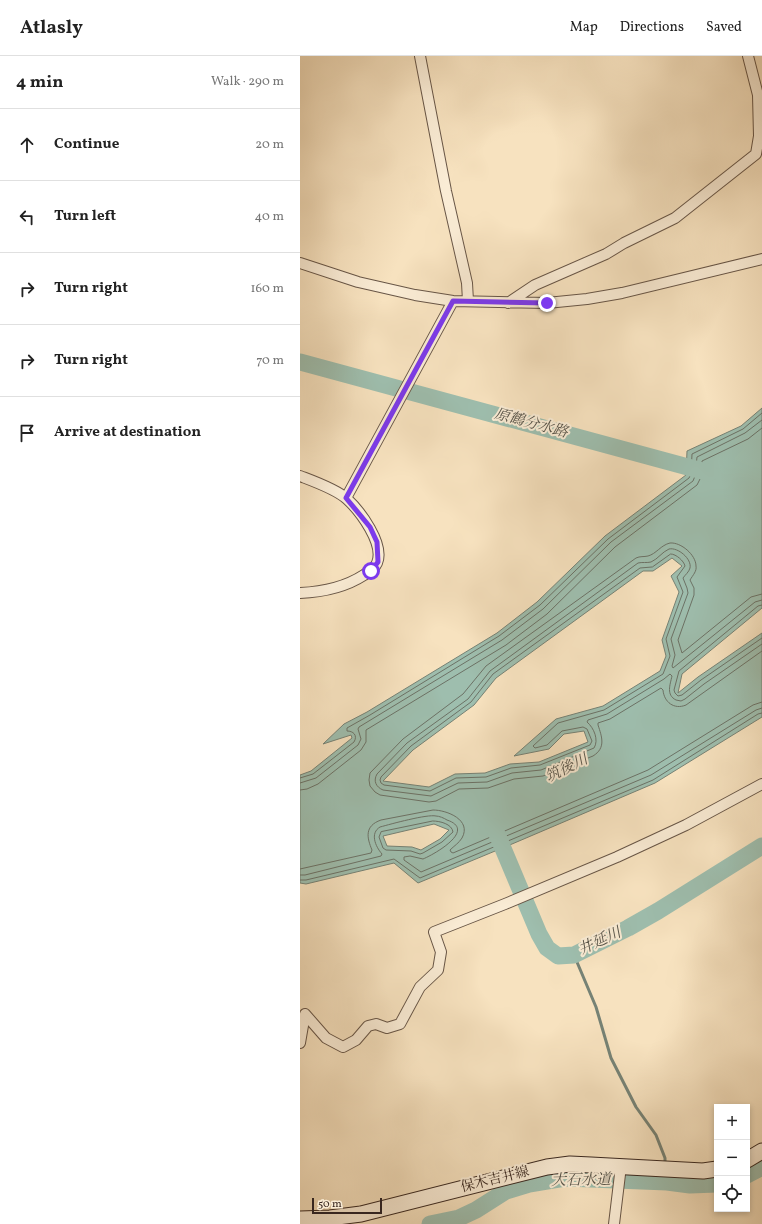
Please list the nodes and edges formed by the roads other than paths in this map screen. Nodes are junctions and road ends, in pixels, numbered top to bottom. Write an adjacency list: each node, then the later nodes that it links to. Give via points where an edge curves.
1 (420, 56): 5 (street, via 467,283)
2 (748, 56): 6 (street, via 758,101 759,136 756,154 675,218 606,254 535,284)
3 (762, 259): 6 (street, via 622,293 547,303)
4 (300, 263): 7 (street, via 365,284)
5 (468, 302): 6 (street); 7 (street)
6 (508, 303)
7 (451, 304): 9 (street)
8 (300, 476): 9 (street)
9 (348, 495): 10 (street, via 377,542 378,562 371,571 344,586 320,592)
10 (300, 593)
11 (762, 784): 12 (street, via 686,825 617,857 434,932 441,952 438,970 420,987 400,1024 387,1028 376,1024 368,1026 356,1040 343,1047 326,1038 305,1014)
12 (300, 1043)
13 (762, 1151): 14 (main road)
14 (750, 1158)
15 (621, 1169): 16 (main road, 保木吉井線); 17 (main road, 保木吉井線, via 570,1164 547,1167 361,1214); 18 (street)
16 (714, 1169)
17 (300, 1219)
18 (614, 1224)

